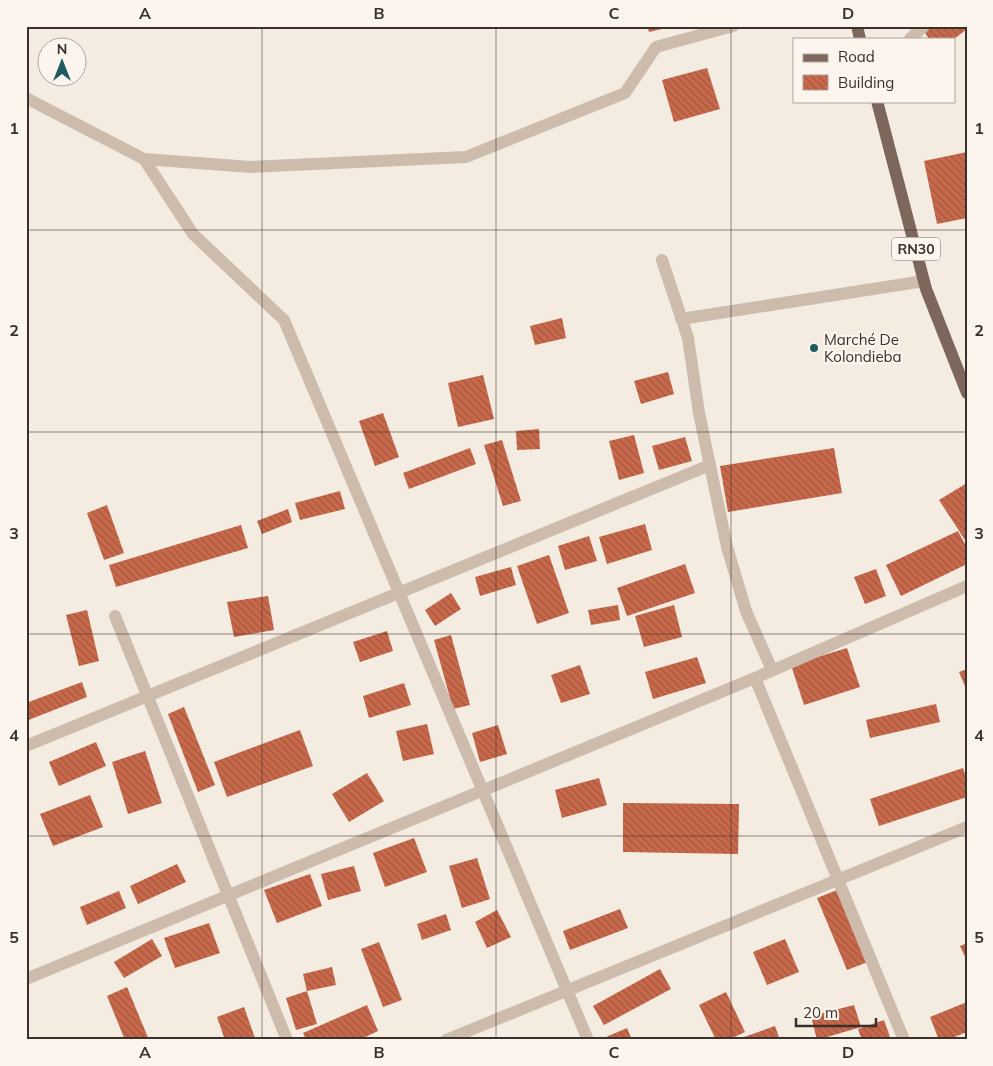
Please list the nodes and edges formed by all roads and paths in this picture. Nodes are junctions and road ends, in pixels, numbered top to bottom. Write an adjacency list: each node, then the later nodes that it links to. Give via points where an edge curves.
1 (733, 26): 6 (street, via 656,47 625,93 466,156 251,167)
2 (924, 26): 3 (street)
3 (911, 38)
4 (26, 98): 6 (street)
5 (876, 102): 8 (main road, RN30)
6 (144, 159): 13 (street, via 193,234 284,320)
7 (662, 260): 9 (street)
8 (924, 281): 9 (street); 10 (main road, RN30)
9 (682, 319): 11 (street)
10 (965, 386)
11 (710, 465): 13 (street); 15 (street, via 727,547 746,611)
12 (967, 586): 15 (street)
13 (400, 593): 17 (street); 19 (street)
14 (115, 616): 17 (street)
15 (772, 670): 16 (street)
16 (755, 678): 19 (street); 21 (street)
17 (148, 696): 18 (street); 22 (street)
18 (26, 746)
19 (483, 790): 22 (street); 24 (street)
20 (967, 827): 21 (street)
21 (838, 879): 24 (street); 28 (street)
22 (229, 895): 23 (street); 25 (street)
23 (26, 979)
24 (567, 990): 26 (street); 27 (street)
25 (287, 1040)
26 (446, 1040)
27 (588, 1040)
28 (904, 1040)

